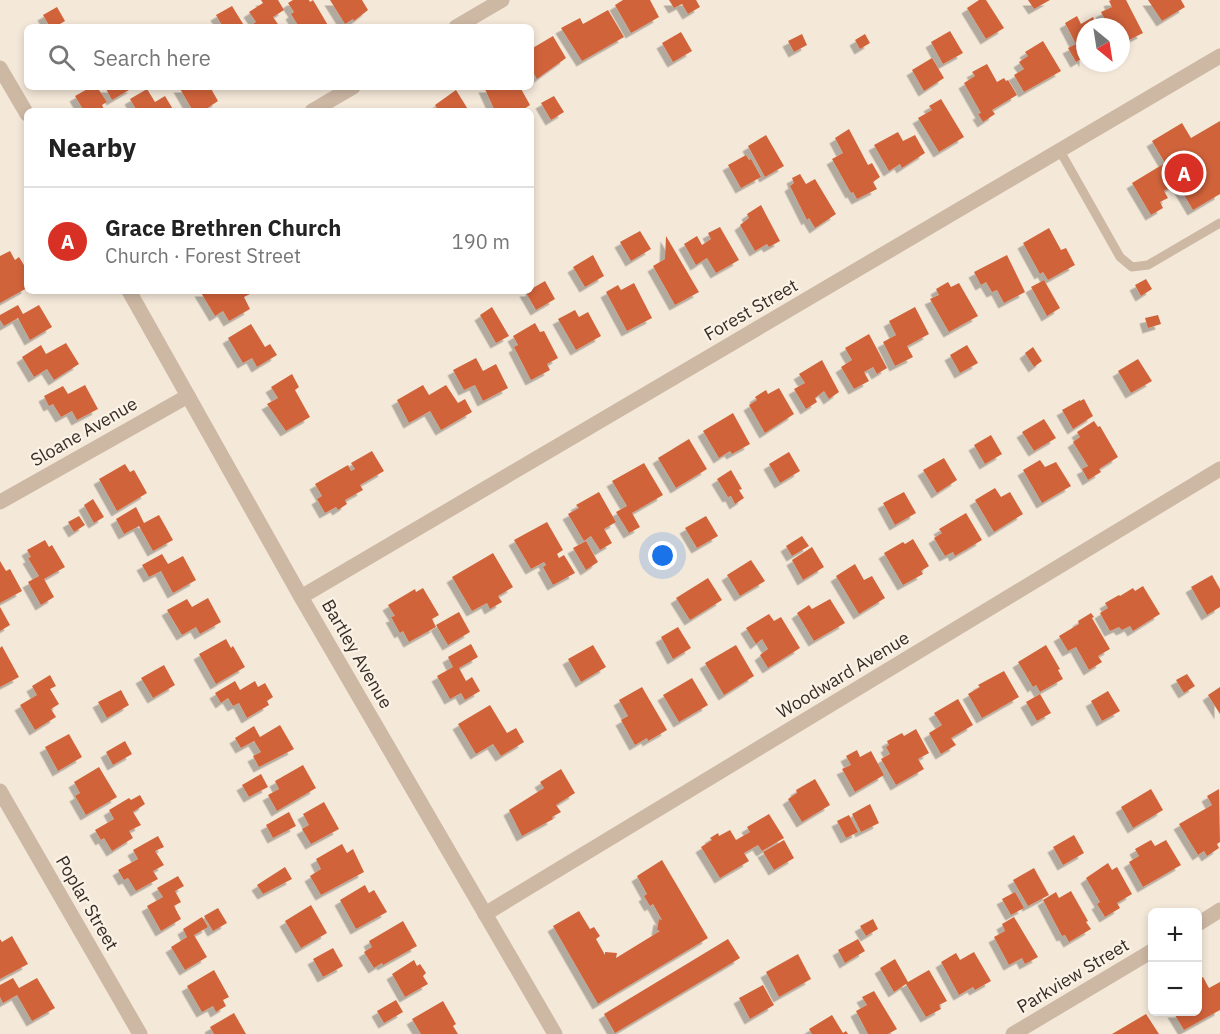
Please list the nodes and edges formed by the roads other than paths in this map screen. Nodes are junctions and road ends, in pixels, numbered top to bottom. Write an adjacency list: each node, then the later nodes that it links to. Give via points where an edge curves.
1 (502, 0): 2 (street)
2 (461, 24)
3 (1220, 56): 8 (street, Forest Street)
4 (0, 68): 7 (street)
5 (348, 90): 6 (street)
6 (317, 108)
7 (24, 109)
8 (1060, 151): 9 (lane, via 1120,257 1132,267 1148,265); 14 (street, Forest Street)
9 (1220, 223)
10 (131, 294): 11 (street, Bartley Avenue)
11 (188, 396): 13 (street, Sloane Avenue); 14 (street, Bartley Avenue)
12 (1220, 469): 17 (street, Woodward Avenue)
13 (0, 502)
14 (301, 597): 17 (street, Bartley Avenue)
15 (0, 791): 20 (street, Poplar Street)
16 (1220, 910): 18 (street)
17 (485, 914): 21 (street, Bartley Avenue)
18 (1202, 921)
19 (1148, 953): 22 (street, Parkview Street)
20 (140, 1034)
21 (555, 1034)
22 (1013, 1034)

